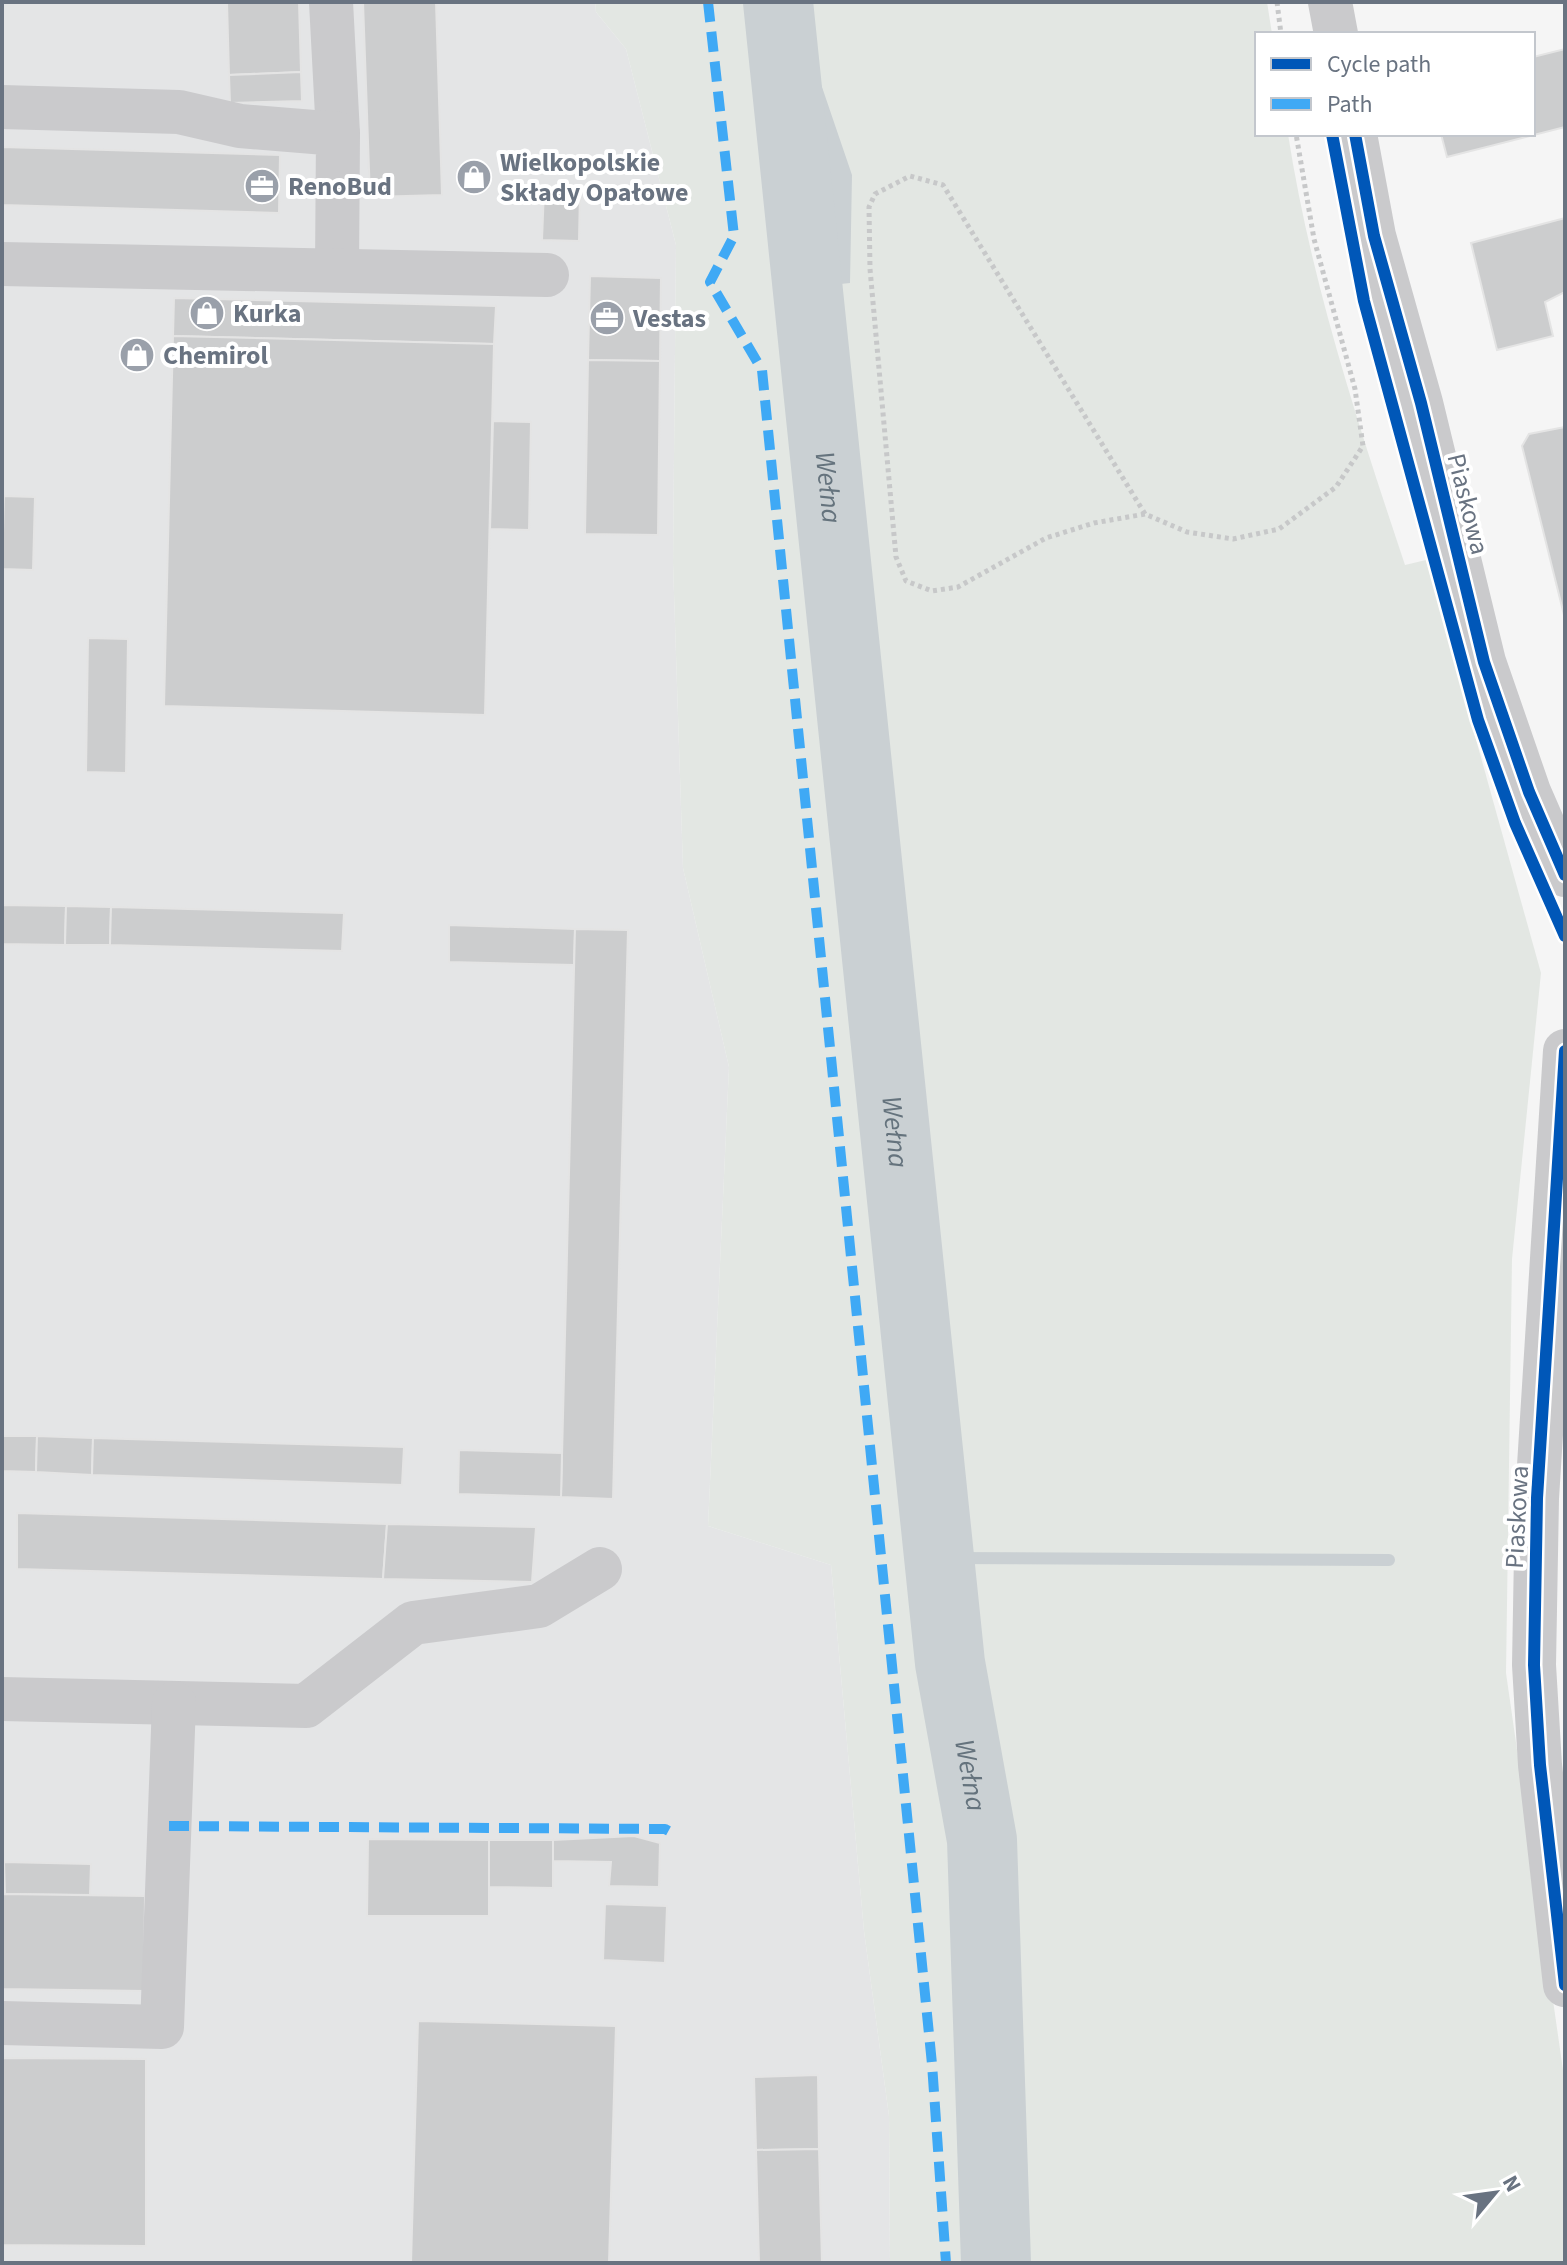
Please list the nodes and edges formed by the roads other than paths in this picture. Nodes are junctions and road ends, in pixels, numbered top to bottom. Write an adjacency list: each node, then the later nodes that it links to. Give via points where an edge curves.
1 (331, 2): 5 (street)
2 (1330, 2): 3 (street)
3 (1336, 32)
4 (2, 107): 5 (street, via 179,112 240,126)
5 (338, 134): 8 (street)
6 (1355, 136): 10 (street, Piaskowa, via 1374,236 1484,662 1529,792)
7 (2, 264): 8 (street)
8 (337, 270): 9 (street)
9 (547, 275)
10 (1565, 875)
11 (1565, 1051): 12 (street, Piaskowa)
12 (1553, 1472): 16 (street, Piaskowa, via 1534,1665)
13 (600, 1569): 15 (street, via 539,1606 413,1623 306,1706)
14 (2, 1699): 15 (street)
15 (174, 1703): 17 (street, via 162,2027)
16 (1565, 1985)
17 (2, 2023)

